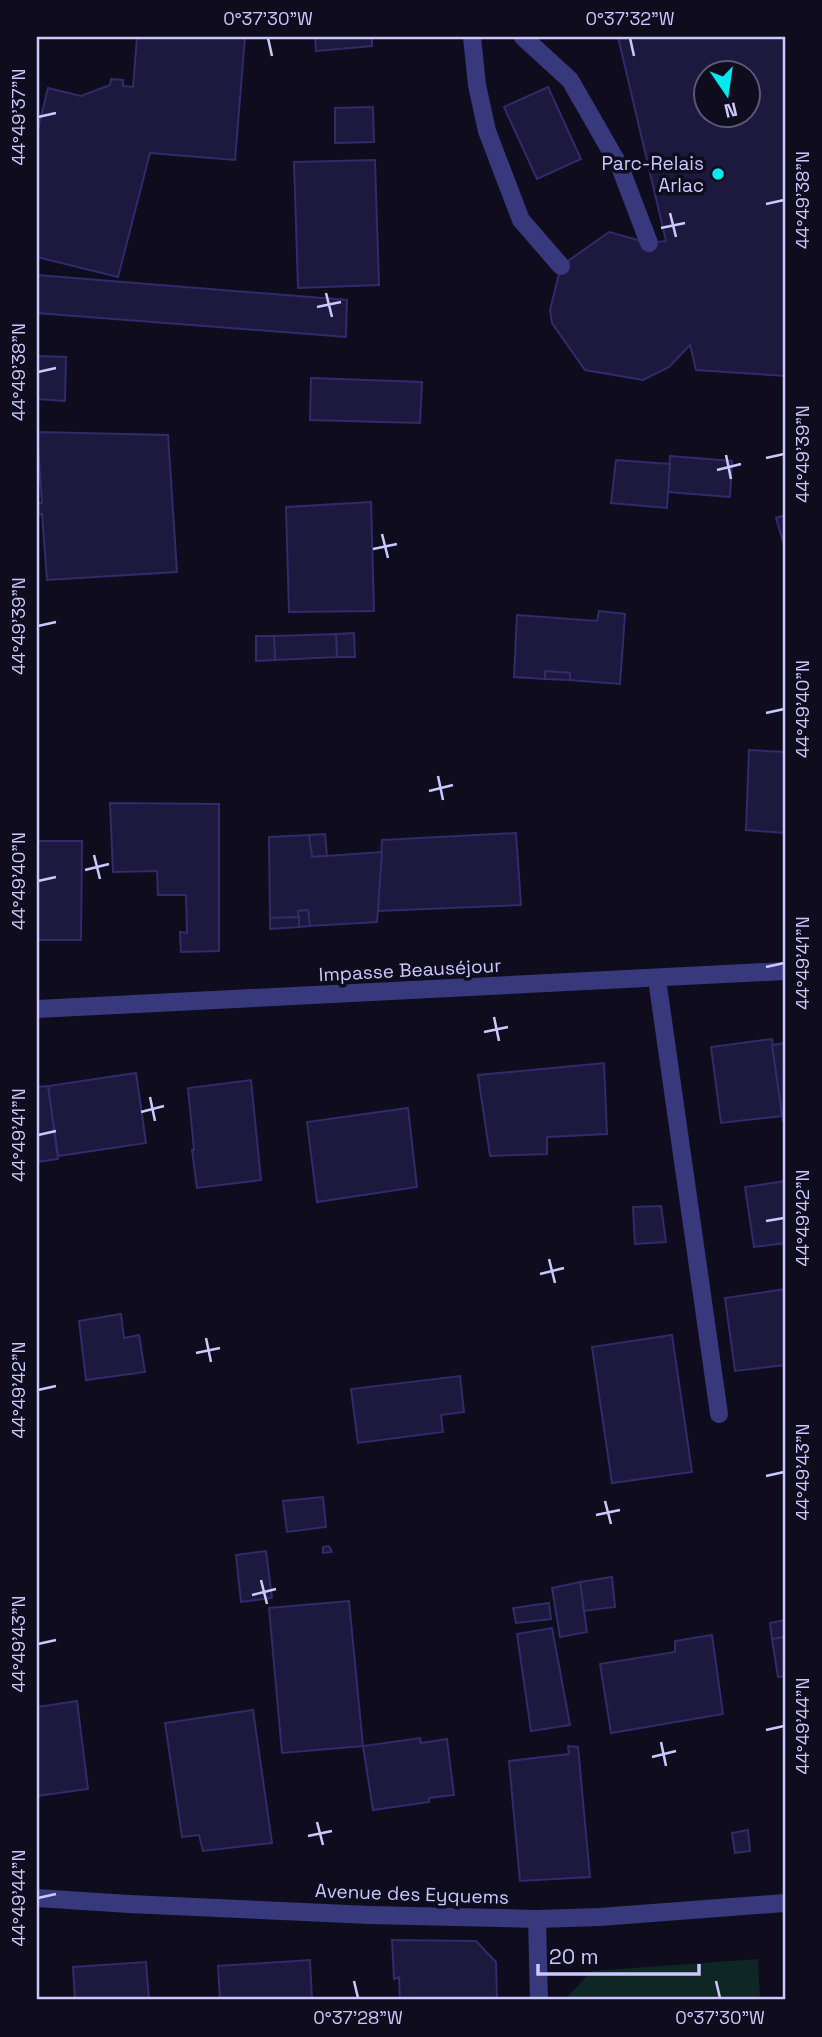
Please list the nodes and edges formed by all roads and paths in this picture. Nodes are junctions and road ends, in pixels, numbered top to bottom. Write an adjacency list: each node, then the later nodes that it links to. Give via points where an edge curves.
1 (472, 37): 4 (street, via 487,131 521,220)
2 (523, 37): 3 (street, via 570,80 620,167)
3 (649, 243)
4 (561, 265)
5 (785, 971): 6 (street, Impasse Beauséjour)
6 (657, 979): 7 (street, Impasse Beauséjour); 8 (street)
7 (37, 1010)
8 (719, 1413)
9 (37, 1898): 11 (street, Avenue des Eyquems)
10 (785, 1903): 11 (street, Avenue des Eyquems)
11 (537, 1919): 12 (street)
12 (539, 2000)

